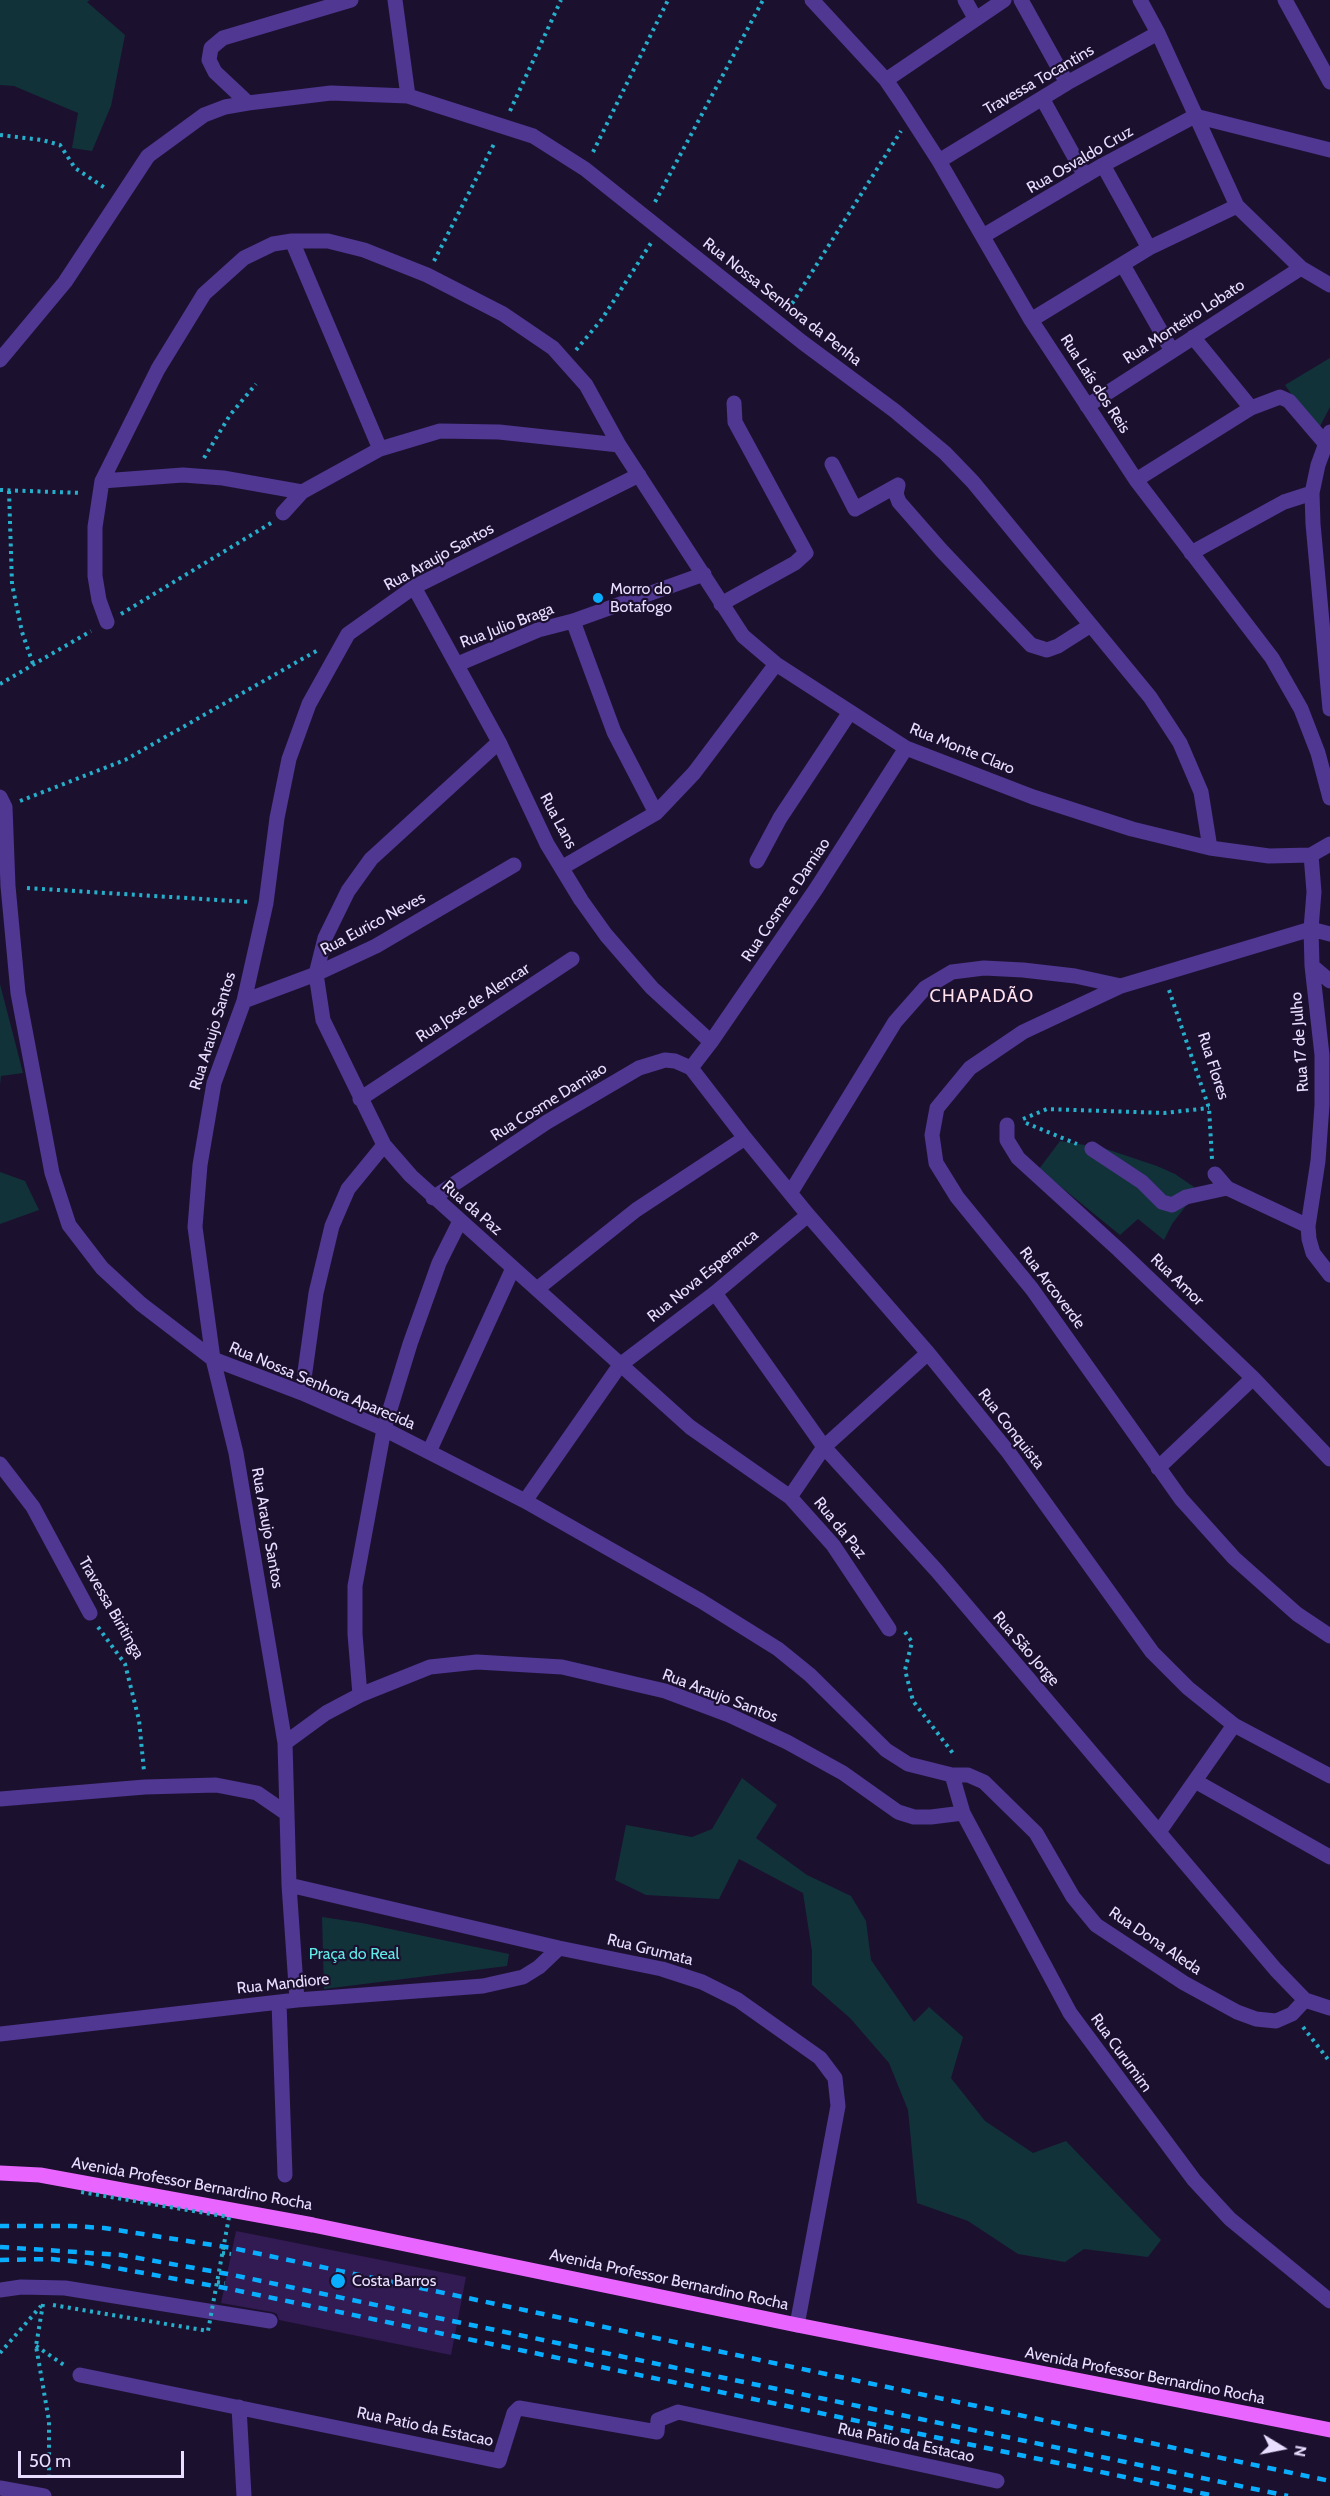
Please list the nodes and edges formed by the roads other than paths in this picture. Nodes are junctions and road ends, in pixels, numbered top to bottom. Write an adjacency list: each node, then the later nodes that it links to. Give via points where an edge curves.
1 (351, 0): 16 (street, via 222,38 211,48 208,60 215,72)
2 (396, 0): 14 (street)
3 (812, 0): 11 (street, Rua Laís dos Reis)
4 (965, 0): 9 (street)
5 (1004, 0): 9 (street)
6 (1021, 0): 13 (street)
7 (1140, 0): 10 (street)
8 (1285, 0): 12 (street)
9 (975, 18): 11 (street)
10 (1158, 33): 13 (street, Travessa Tocantins); 17 (street)
11 (886, 80): 19 (street, Rua Laís dos Reis)
12 (1330, 82)
13 (1067, 83): 15 (street, Travessa Tocantins)
14 (408, 96): 16 (street, Rua Nossa Senhora da Penha, via 331,93); 52 (street, Rua Nossa Senhora da Penha, via 533,136 585,169 945,453 1017,532)
15 (1042, 99): 19 (street, Travessa Tocantins); 21 (street)
16 (248, 103): 32 (street, Rua Nossa Senhora da Penha, via 204,115 148,156 64,282)
17 (1195, 116): 18 (street); 20 (street, Rua Osvaldo Cruz); 22 (street)
18 (1330, 150)
19 (939, 160): 23 (street, Rua Laís dos Reis)
20 (1103, 165): 21 (street, Rua Osvaldo Cruz); 25 (street)
21 (1085, 176): 23 (street, Rua Osvaldo Cruz)
22 (1237, 206): 25 (street); 27 (street)
23 (983, 236): 29 (street, Rua Laís dos Reis)
24 (292, 241): 37 (street, Rua Monte Claro, via 328,241 364,250 427,275 503,314 553,348 586,385); 38 (street); 42 (street, Rua Monte Claro, via 273,244 244,258 204,294 158,369)
25 (1149, 248): 26 (street)
26 (1123, 265): 29 (street); 31 (street)
27 (1301, 268): 28 (street); 30 (street, Rua Monteiro Lobato)
28 (1330, 285)
29 (1031, 320): 34 (street, Rua Laís dos Reis)
30 (1193, 338): 31 (street, Rua Monteiro Lobato); 35 (street)
31 (1172, 351): 34 (street, Rua Monteiro Lobato)
32 (0, 360)
33 (734, 403): 49 (street, via 735,422 806,553)
34 (1088, 406): 41 (street, Rua Laís dos Reis)
35 (1251, 408): 36 (street, via 1275,398 1286,398); 41 (street)
36 (1327, 438): 44 (street)
37 (619, 445): 38 (street, via 499,432 440,431); 40 (street, Rua Monte Claro)
38 (380, 450): 43 (street)
39 (832, 464): 52 (street, via 855,509 898,485 899,501 1031,645 1047,650)
40 (639, 475): 47 (street, Rua Monte Claro); 48 (street, Rua Araujo Santos)
41 (1136, 480): 46 (street, Rua Laís dos Reis)
42 (102, 487): 43 (street, via 183,475); 51 (street, Rua Monte Claro, via 95,527 95,576)
43 (302, 492): 45 (street)
44 (1312, 493): 46 (street, via 1284,502); 55 (street)
45 (283, 513)
46 (1191, 553): 59 (street, Rua Laís dos Reis, via 1272,658 1301,709)
47 (704, 574): 49 (street, Rua Monte Claro); 50 (street, Rua Julio Braga)
48 (414, 587): 53 (street, Rua Lans); 75 (street, Rua Araujo Santos, via 348,634 309,704 289,759 266,903)
49 (721, 604): 54 (street, Rua Monte Claro, via 743,636)
50 (573, 621): 53 (street, Rua Julio Braga, via 538,630); 61 (street, via 614,732)
51 (107, 622)
52 (1092, 625): 63 (street, Rua Nossa Senhora da Penha, via 1150,697 1180,743 1201,792)
53 (458, 664): 57 (street, Rua Lans)
54 (776, 664): 56 (street, Rua Monte Claro); 61 (street, via 694,773)
55 (1330, 709)
56 (850, 712): 58 (street, Rua Monte Claro); 65 (street, via 780,818)
57 (499, 742): 67 (street, Rua Lans, via 547,844); 72 (street, Rua da Paz, via 371,860 348,891 326,938)
58 (906, 748): 63 (street, Rua Monte Claro, via 1033,797 1132,829); 76 (street, Rua Cosme e Damiao)
59 (1330, 798)
60 (3, 802): 95 (street, Rua Nossa Senhora Aparecida, via 18,993 52,1173 69,1225 102,1268 141,1304)
61 (656, 813): 67 (street)
62 (1330, 844): 64 (street)
63 (1210, 848): 64 (street, Rua Monte Claro, via 1269,856)
64 (1311, 855): 68 (street, Rua 17 de Julho)
65 (757, 861)
66 (514, 864): 72 (street, Rua Eurico Neves, via 376,946)
67 (563, 867): 76 (street, Rua Lans, via 606,935 652,988)
68 (1311, 930): 69 (street); 71 (street, Rua 17 de Julho); 74 (street, Rua Arcoverde)
69 (1330, 934)
70 (572, 960): 78 (street, Rua Jose de Alencar)
71 (1312, 966): 73 (street); 89 (street, Rua 17 de Julho, via 1322,1055 1322,1105)
72 (316, 974): 75 (street, Rua Eurico Neves); 78 (street, Rua da Paz, via 322,1020)
73 (1330, 981)
74 (1121, 986): 85 (street, via 1075,976 984,968 952,972 925,988 895,1022); 104 (street, Rua Arcoverde, via 1023,1032 970,1068 937,1108 932,1135 936,1163 957,1197 1032,1289)
75 (244, 1001): 95 (street, Rua Araujo Santos, via 214,1083 200,1164 195,1227)
76 (711, 1042): 77 (street, Rua Cosme e Damiao)
77 (691, 1068): 80 (street, Rua Conquista); 86 (street, Rua Cosme Damiao, via 665,1060 639,1068 547,1122)
78 (360, 1099): 81 (street, Rua da Paz)
79 (1007, 1125): 97 (street, Rua Amor, via 1007,1140 1018,1158)
80 (745, 1138): 85 (street, Rua Conquista); 92 (street, via 636,1210)
81 (384, 1144): 86 (street, Rua da Paz); 98 (street, via 348,1189 332,1226 316,1293)
82 (1092, 1149): 84 (street, via 1172,1206 1186,1197)
83 (1215, 1174): 84 (street)
84 (1227, 1188): 89 (street)
85 (790, 1192): 87 (street, Rua Conquista)
86 (434, 1198): 88 (street, Rua da Paz)
87 (808, 1215): 93 (street, Rua Nova Esperanca); 94 (street, Rua Conquista)
88 (460, 1221): 90 (street, Rua da Paz); 99 (street, via 432,1283)
89 (1308, 1226): 91 (street, via 1313,1253)
90 (513, 1268): 92 (street, Rua da Paz); 101 (street)
91 (1330, 1275)
92 (537, 1288): 96 (street, Rua da Paz)
93 (715, 1293): 96 (street, Rua Nova Esperanca); 100 (street, Rua São Jorge)
94 (928, 1353): 100 (street); 111 (street, Rua Conquista, via 1009,1453 1152,1652)
95 (213, 1359): 98 (street, Rua Nossa Senhora Aparecida); 112 (street, Rua Araujo Santos, via 236,1453)
96 (620, 1365): 105 (street, Rua da Paz, via 690,1427); 106 (street, Rua Nova Esperanca)
97 (1253, 1378): 102 (street, Rua Amor); 104 (street)
98 (302, 1393): 99 (street, Rua Nossa Senhora Aparecida)
99 (384, 1429): 101 (street, Rua Nossa Senhora Aparecida); 110 (street, via 355,1586)
100 (824, 1448): 105 (street); 119 (street, Rua São Jorge, via 937,1571)
101 (429, 1452): 106 (street, Rua Nossa Senhora Aparecida)
102 (1330, 1459)
103 (0, 1464): 107 (street, Travessa Biritinga, via 33,1507)
104 (1158, 1468): 109 (street, Rua Arcoverde, via 1234,1558 1297,1614)
105 (790, 1497): 108 (street, Rua da Paz, via 833,1545)
106 (525, 1501): 113 (street, Rua Nossa Senhora Aparecida, via 701,1601 778,1650 810,1675 886,1750 908,1764)
107 (90, 1613)
108 (889, 1629)
109 (1330, 1636)
110 (360, 1695): 112 (street, Rua Araujo Santos, via 326,1713); 118 (street, Rua Araujo Santos, via 430,1667 477,1662 562,1667 665,1691 729,1715 843,1773 898,1812 931,1817)
111 (1234, 1725): 114 (street, Rua Conquista); 115 (street)
112 (285, 1743): 117 (street, Rua Araujo Santos)
113 (956, 1775): 118 (street, Rua Curumim); 124 (street, Rua Dona Aleda, via 984,1782 1036,1833 1073,1897 1096,1925 1184,1983 1256,2019 1276,2020 1292,2014)
114 (1330, 1776)
115 (1195, 1781): 119 (street); 120 (street)
116 (0, 1799): 117 (street, via 216,1785 257,1793)
117 (286, 1813): 121 (street, Rua Araujo Santos)
118 (963, 1813): 131 (street, Rua Curumim, via 1070,2013 1160,2136 1230,2219)
119 (1159, 1832): 124 (street, Rua São Jorge)
120 (1330, 1857)
121 (289, 1885): 122 (street, Rua Grumata); 123 (street, Rua Araujo Santos)
122 (559, 1948): 123 (street, Rua Mandiore, via 523,1977 483,1986); 133 (street, Rua Grumata, via 662,1969 702,1982 738,2000 820,2058 835,2078 838,2106)
123 (297, 2000): 125 (street, Rua Mandiore)
124 (1305, 2000): 126 (street, Rua São Jorge)
125 (279, 2002): 127 (street, Rua Mandiore); 129 (street)
126 (1330, 2008)
127 (0, 2034)
128 (0, 2173): 133 (main road, Avenida Professor Bernardino Rocha, via 40,2175 313,2225)
129 (285, 2175)
130 (0, 2290): 132 (street, via 65,2288)
131 (1330, 2301)
132 (270, 2321)
133 (797, 2325): 136 (main road, Avenida Professor Bernardino Rocha)
134 (80, 2375): 135 (street, Rua Patio da Estacao)
135 (239, 2407): 137 (street, Rua Patio da Estacao, via 499,2461 519,2408 657,2432 658,2420 678,2412); 140 (street)
136 (1330, 2430)
137 (997, 2481)
138 (0, 2488): 139 (street)
139 (46, 2490)
140 (244, 2496)

